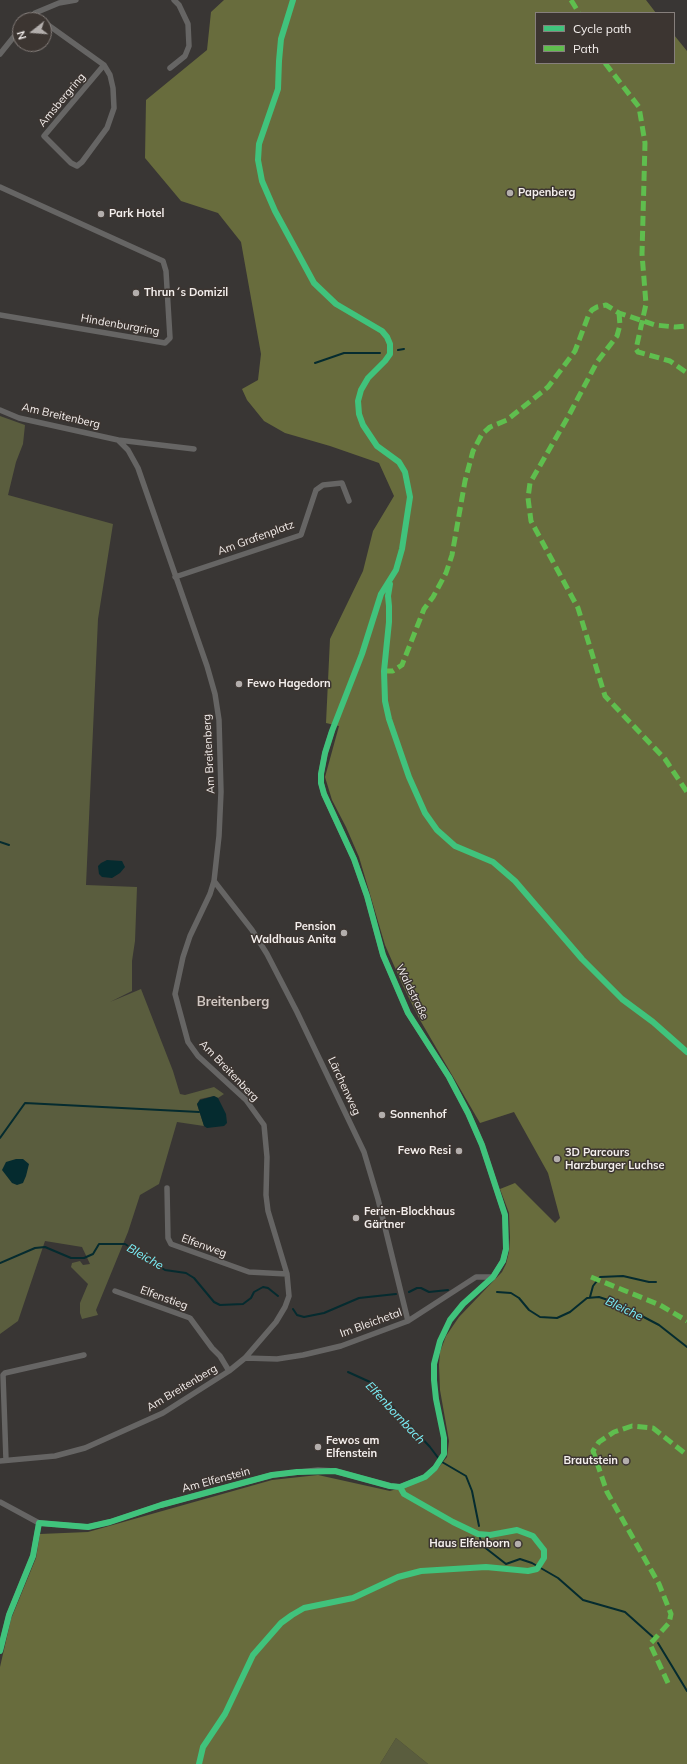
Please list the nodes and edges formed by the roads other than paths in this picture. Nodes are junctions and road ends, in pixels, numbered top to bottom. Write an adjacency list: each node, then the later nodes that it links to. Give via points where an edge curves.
1 (76, 0): 3 (street)
2 (174, 0): 8 (street, via 188,24 189,46 185,56)
3 (38, 12)
4 (52, 27): 7 (street)
5 (12, 39): 6 (street)
6 (0, 54)
7 (104, 65): 7 (street, Amsbergring, via 110,75 114,108 107,128 77,166 44,136)
8 (170, 68)
9 (0, 187): 10 (street, Hindenburgring, via 163,261 166,271 170,338 165,343)
10 (0, 315)
11 (0, 410): 12 (street, Am Breitenberg, via 19,418)
12 (118, 440): 13 (street, Am Breitenberg); 15 (street, Am Breitenberg, via 128,450 138,468)
13 (194, 449)
14 (350, 501): 15 (street, Am Grafenplatz, via 342,483 323,485 316,490 301,535)
15 (175, 577): 17 (street, Am Breitenberg, via 207,666 219,720 221,792)
16 (332, 730): 20 (street, Waldstraße, via 321,774 324,794 354,859 383,955 408,1013 449,1077 468,1113 482,1144 505,1215 506,1249 503,1261)
17 (214, 882): 19 (street, Am Breitenberg, via 190,936 176,994 188,1042 198,1056 246,1100 264,1125 267,1200); 22 (street, Lärchenweg, via 252,930 267,954 364,1152)
18 (167, 1188): 19 (street, Elfenweg, via 168,1238 171,1244 249,1272)
19 (287, 1274): 24 (street, Am Breitenberg, via 289,1296 285,1307 276,1322)
20 (493, 1277): 22 (street, Im Bleichetal, via 476,1278)
21 (115, 1290): 25 (street, Elfenstieg, via 190,1318)
22 (408, 1320): 24 (street, Im Bleichetal, via 341,1346 303,1355 277,1359)
23 (84, 1355): 26 (street, via 3,1375)
24 (245, 1358): 25 (street, Am Breitenberg)
25 (229, 1371): 26 (street, Am Breitenberg, via 163,1413 85,1448 55,1456)
26 (3, 1461)
27 (435, 1468): 29 (street, Am Elfenstein, via 425,1476 400,1487 335,1471 297,1472 265,1477 88,1527)
28 (0, 1502): 29 (street, Am Elfenstein)
29 (39, 1523): 30 (street, via 33,1556 9,1615)
30 (0, 1651)

